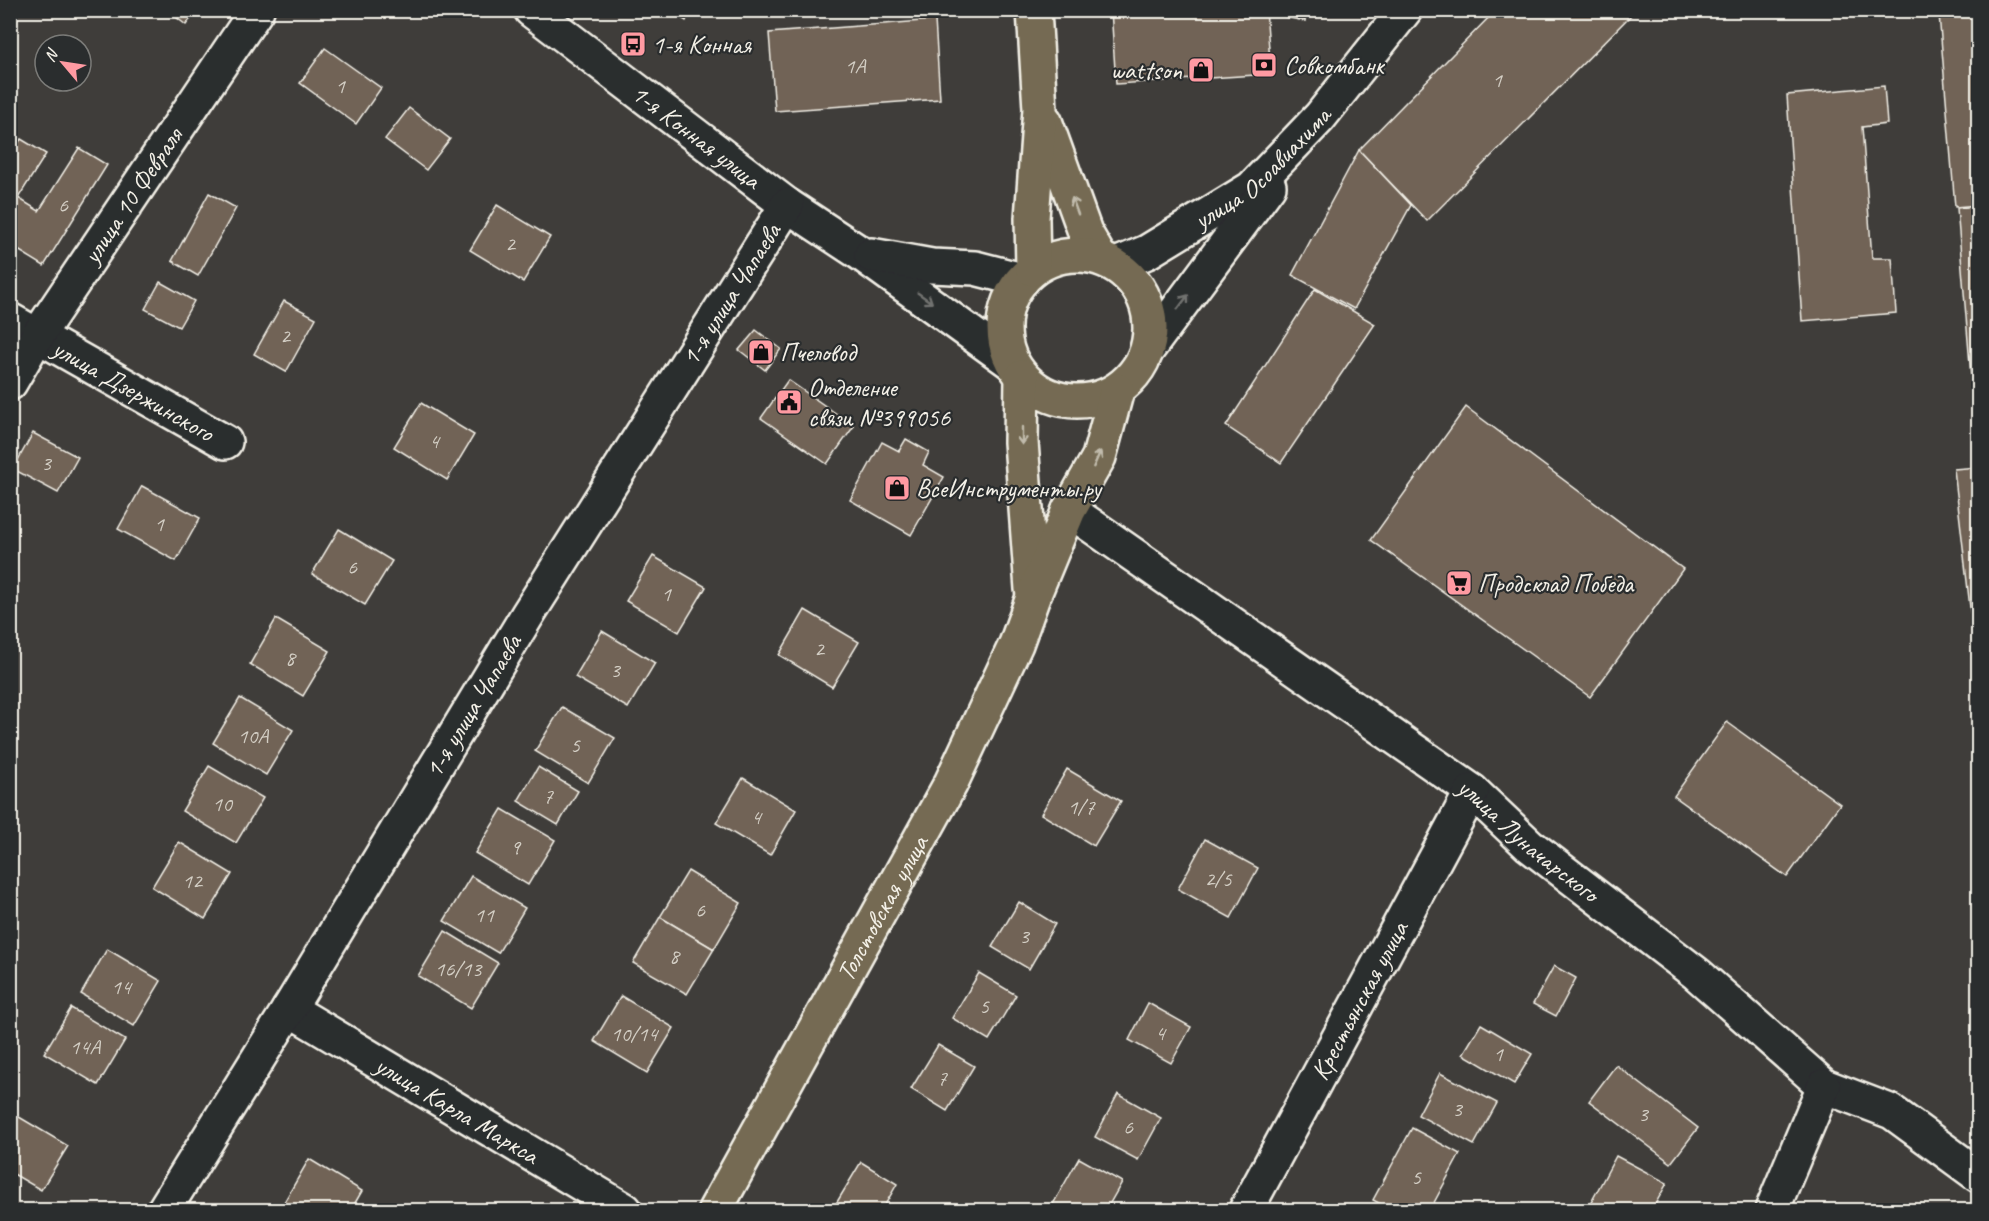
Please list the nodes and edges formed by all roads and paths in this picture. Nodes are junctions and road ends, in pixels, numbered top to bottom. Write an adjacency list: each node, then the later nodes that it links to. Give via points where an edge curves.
1 (257, 10): 11 (street, улица 10 Февраля)
2 (531, 10): 7 (street, 1-я Конная улица)
3 (1034, 10): 5 (main road)
4 (1405, 10): 6 (street, улица Осоавиахима)
5 (1040, 108): 9 (main road, one-way to 5, via 1085,232); 10 (main road)
6 (1320, 117): 9 (street, улица Осоавиахима, via 1252,188 1147,252); 12 (street, one-way to 6)
7 (787, 205): 8 (street, 1-я Конная улица); 20 (street, 1-я улица Чапаева, via 528,614)
8 (860, 253): 10 (street, via 932,266); 13 (street, 1-я Конная улица, one-way to 13)
9 (1108, 262): 10 (main road, via 1077,255 1054,258); 12 (main road, via 1134,281 1146,301 1151,325)
10 (1028, 275): 13 (main road, via 1010,299 1004,320 1005,342)
11 (24, 327): 14 (street, улица 10 Февраля); 16 (street, улица Дзержинского)
12 (1148, 349): 15 (main road, via 1137,372)
13 (1017, 370): 15 (main road, via 1043,393 1067,401 1093,400); 18 (main road, one-way to 18)
14 (10, 383)
15 (1118, 390): 17 (main road, Толстовская улица, one-way to 15, via 1099,457)
16 (225, 442)
17 (1069, 510): 18 (main road, Толстовская улица); 19 (street, улица Луначарского)
18 (1033, 597): 25 (main road, Толстовская улица, via 1017,644 951,783)
19 (1472, 791): 21 (street, улица Луначарского, via 1528,844 1697,974); 26 (street, Крестьянская улица)
20 (289, 1009): 23 (street, 1-я улица Чапаева); 24 (street, улица Карла Маркса)
21 (1824, 1086): 22 (street, улица Луначарского, via 1892,1112); 27 (street)
22 (1978, 1175)
23 (164, 1210)
24 (625, 1210)
25 (716, 1210)
26 (1246, 1210)
27 (1772, 1210)

